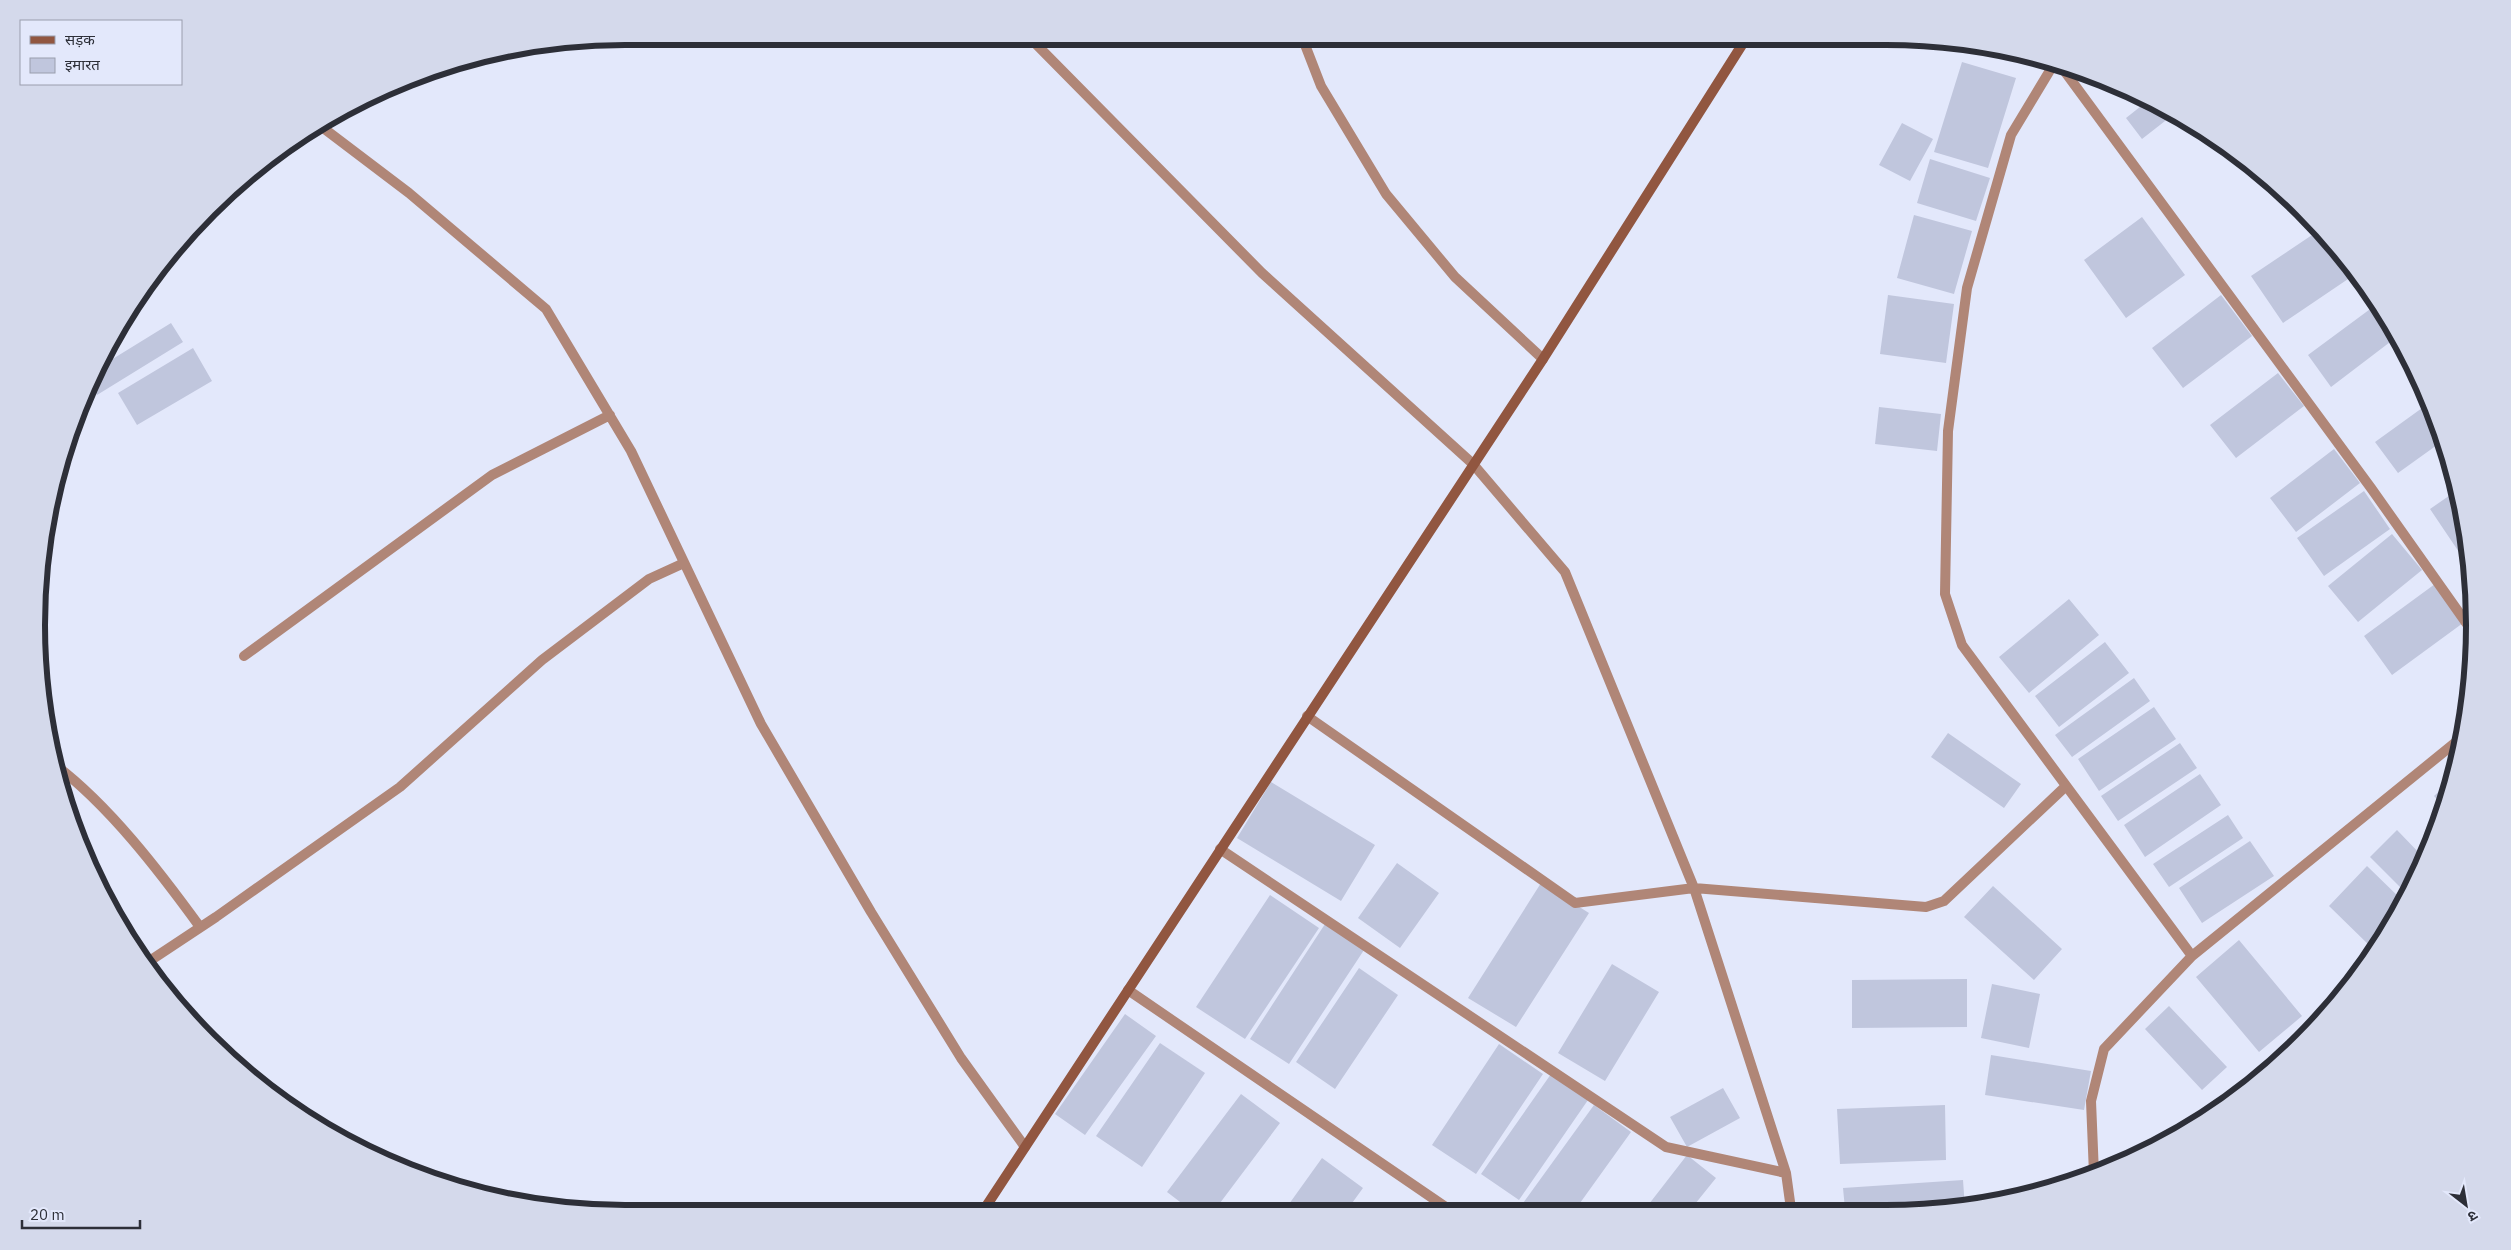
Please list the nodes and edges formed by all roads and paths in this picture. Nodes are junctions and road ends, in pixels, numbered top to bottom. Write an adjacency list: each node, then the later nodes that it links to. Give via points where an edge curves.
1 (1038, 45): 9 (street, via 1262,274)
2 (1305, 45): 7 (street, via 1320,86 1386,194 1455,277)
3 (1742, 45): 7 (main road)
4 (2050, 69): 16 (street, via 2011,134 1967,288 1948,431 1946,594 1962,644)
5 (2067, 74): 11 (street, via 2371,488)
6 (325, 129): 8 (street, via 409,193 546,310)
7 (1543, 359): 9 (main road)
8 (610, 414): 10 (street); 12 (street, via 492,475)
9 (1473, 464): 13 (main road); 18 (street, via 1566,572)
10 (684, 563): 19 (street, via 649,579 542,660 400,787); 23 (street, via 762,724 861,895 961,1058)
11 (2466, 623)
12 (244, 656)
13 (1307, 716): 17 (main road); 18 (street, via 1576,903)
14 (2454, 744): 20 (street)
15 (65, 774): 19 (street, via 158,870)
16 (2066, 786): 18 (street, via 1944,901 1926,907); 20 (street)
17 (1220, 849): 22 (main road); 25 (street, via 1666,1147)
18 (1694, 888): 25 (street)
19 (200, 927): 21 (street)
20 (2192, 956): 24 (street, via 2104,1049 2091,1101)
21 (152, 959)
22 (1128, 990): 23 (main road); 27 (street)
23 (1025, 1147): 26 (main road)
24 (2094, 1166)
25 (1786, 1173): 28 (street)
26 (987, 1205)
27 (1443, 1205)
28 (1790, 1205)

